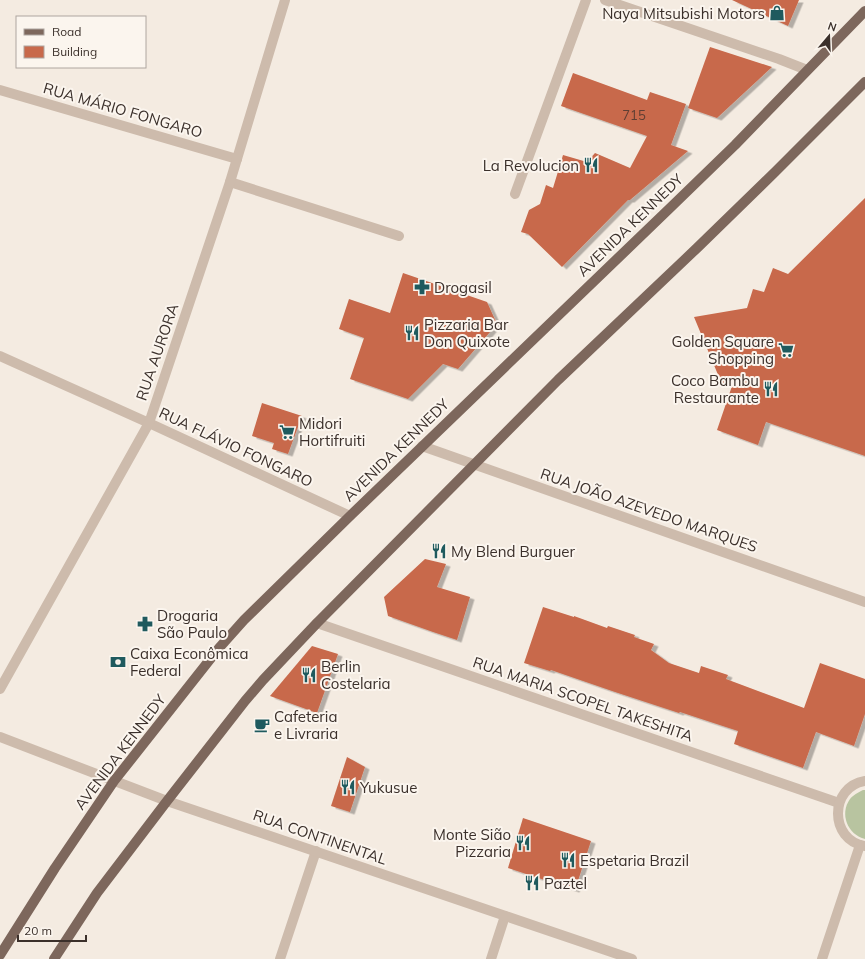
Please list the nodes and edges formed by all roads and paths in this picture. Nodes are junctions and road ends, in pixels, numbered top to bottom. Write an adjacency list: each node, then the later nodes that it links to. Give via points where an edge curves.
1 (285, 0): 8 (street, RUA AURORA)
2 (586, 0): 10 (street)
3 (605, 0): 5 (street)
4 (865, 11): 5 (main road, AVENIDA KENNEDY)
5 (807, 70): 14 (main road, AVENIDA KENNEDY, via 670,208)
6 (865, 82): 15 (main road)
7 (0, 90): 8 (street, RUA MÁRIO FONGARO)
8 (237, 159): 9 (street, RUA AURORA)
9 (230, 182): 11 (street); 13 (street, RUA AURORA)
10 (515, 194)
11 (399, 236)
12 (0, 356): 13 (street, RUA FLÁVIO FONGARO)
13 (149, 423): 16 (street, RUA FLÁVIO FONGARO); 19 (street, RUA AURORA)
14 (422, 446): 15 (street, RUA JOÃO AZEVEDO MARQUES); 16 (main road, AVENIDA KENNEDY)
15 (473, 464): 17 (street, RUA JOÃO AZEVEDO MARQUES); 18 (main road)
16 (350, 516): 21 (main road, AVENIDA KENNEDY, via 219,648)
17 (865, 602)
18 (316, 623): 23 (main road, via 245,701); 24 (street, RUA MARIA SCOPEL TAKESHITA)
19 (0, 689)
20 (0, 737): 21 (street, RUA CONTINENTAL)
21 (114, 781): 23 (street, RUA CONTINENTAL); 28 (main road, AVENIDA KENNEDY)
22 (865, 781): 24 (street, via 852,786)
23 (166, 801): 26 (street, RUA CONTINENTAL); 29 (main road, via 98,893)
24 (839, 803): 25 (street, via 839,824 851,841)
25 (862, 846): 33 (street)
26 (316, 851): 27 (street, RUA CONTINENTAL); 30 (street)
27 (505, 916): 31 (street); 32 (street, RUA CONTINENTAL)
28 (0, 955)
29 (54, 959)
30 (280, 959)
31 (491, 959)
32 (632, 959)
33 (822, 959)

